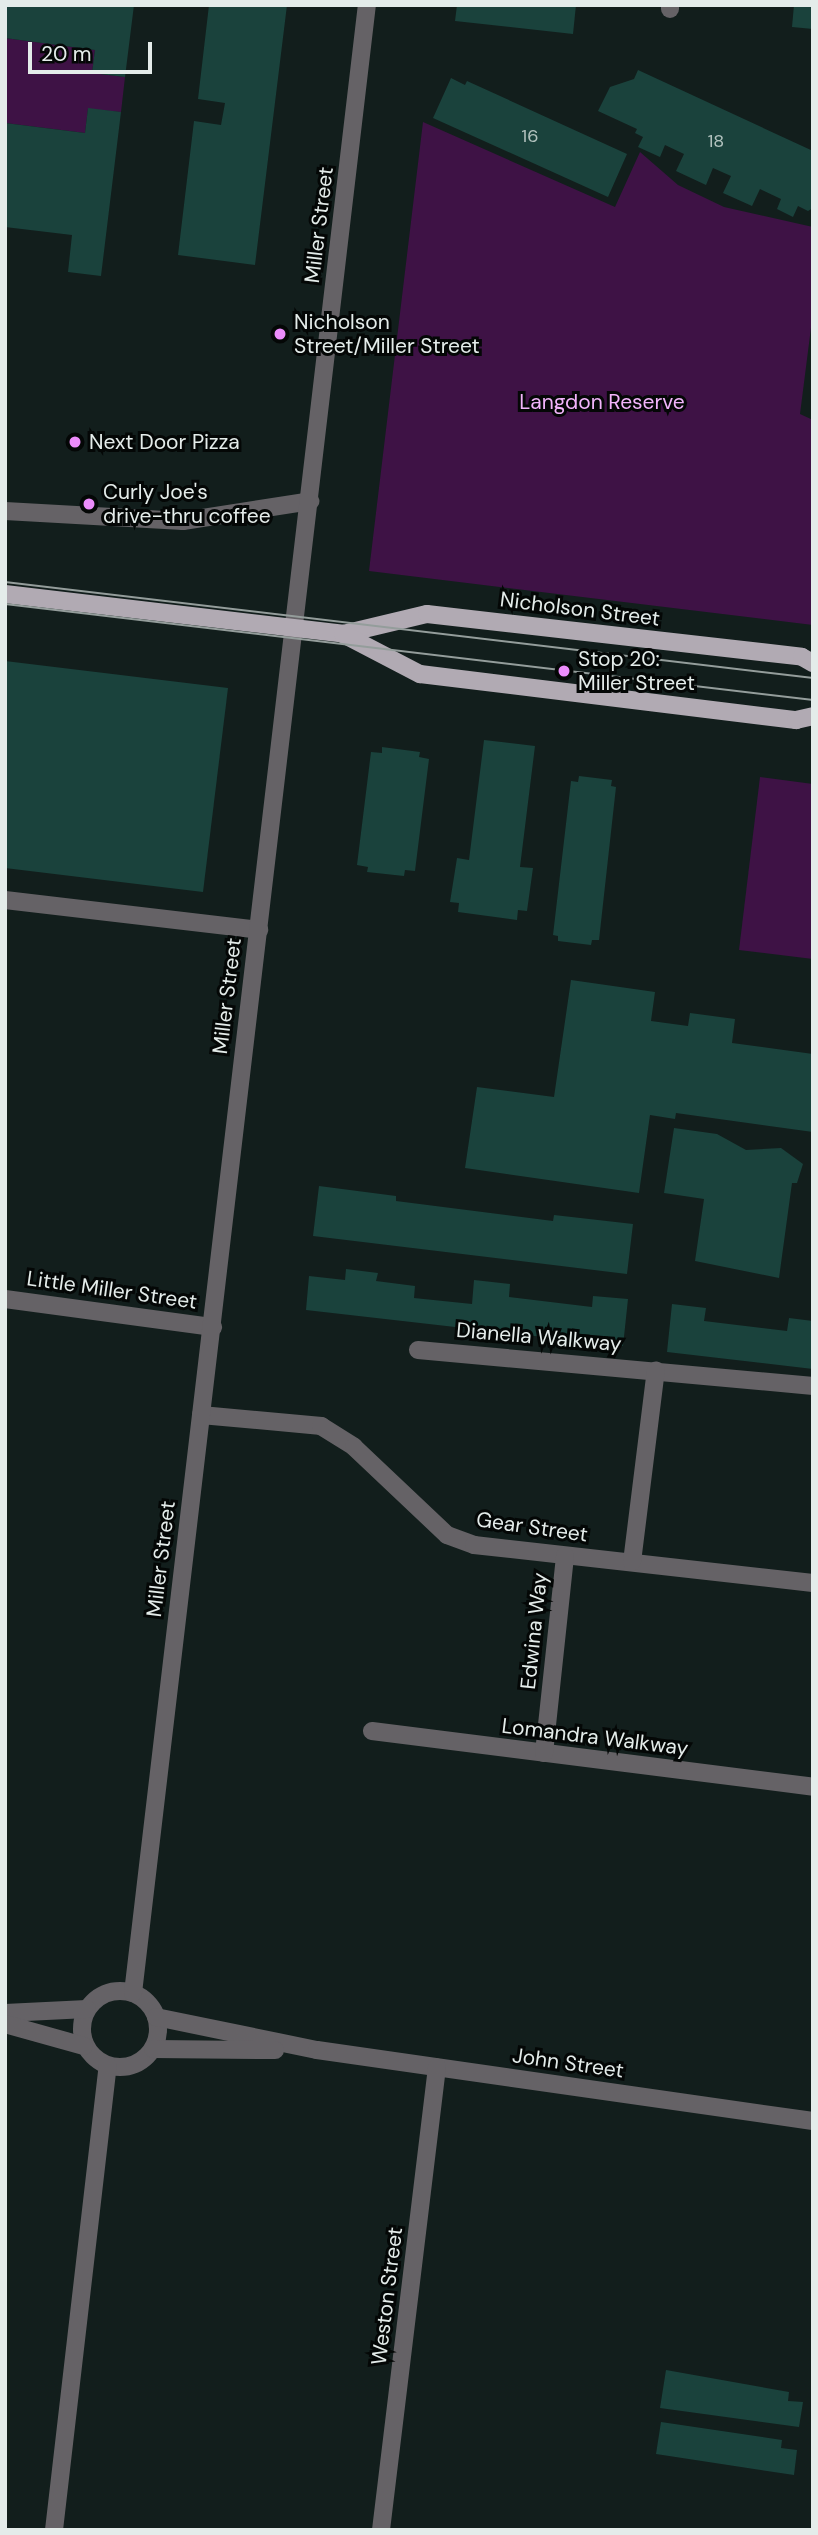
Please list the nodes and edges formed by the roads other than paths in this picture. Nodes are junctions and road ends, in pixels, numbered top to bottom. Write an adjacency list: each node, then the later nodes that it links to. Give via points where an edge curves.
1 (367, 5): 2 (street, Miller Street)
2 (310, 501): 3 (street, via 183,521); 5 (street, Miller Street)
3 (5, 511)
4 (5, 594): 5 (main road, Nicholson Street)
5 (295, 629): 6 (main road, Nicholson Street); 10 (street, Miller Street)
6 (343, 634): 7 (main road, Nicholson Street, via 428,614 802,657); 8 (main road, Nicholson Street, via 420,674 796,720)
7 (813, 663)
8 (813, 716)
9 (6, 903): 10 (street)
10 (259, 930): 12 (street, Miller Street)
11 (5, 1299): 12 (street, Little Miller Street)
12 (213, 1327): 16 (street, Miller Street)
13 (418, 1350): 14 (street, Dianella Walkway)
14 (656, 1370): 15 (street, Dianella Walkway); 18 (street)
15 (813, 1387)
16 (201, 1415): 17 (street, Gear Street, via 321,1426 354,1447 447,1535 474,1545); 23 (street, Miller Street)
17 (565, 1556): 18 (street, Gear Street); 21 (street, Edwina Way)
18 (632, 1562): 19 (street, Gear Street)
19 (813, 1583)
20 (372, 1731): 21 (street, Lomandra Walkway)
21 (544, 1753): 22 (street, Lomandra Walkway)
22 (813, 1787)
23 (133, 1993): 24 (street, via 107,1993); 26 (street)
24 (87, 2009): 25 (street); 28 (street, via 82,2021)
25 (5, 2013)
26 (156, 2017): 29 (street); 30 (street, John Street)
27 (5, 2024): 28 (street)
28 (84, 2046): 31 (street)
29 (153, 2049): 30 (street, John Street); 31 (street, via 133,2066)
30 (317, 2050): 32 (street, John Street)
31 (108, 2066): 34 (street)
32 (437, 2067): 33 (street, John Street); 35 (street, Weston Street)
33 (813, 2121)
34 (54, 2530)
35 (381, 2530)

